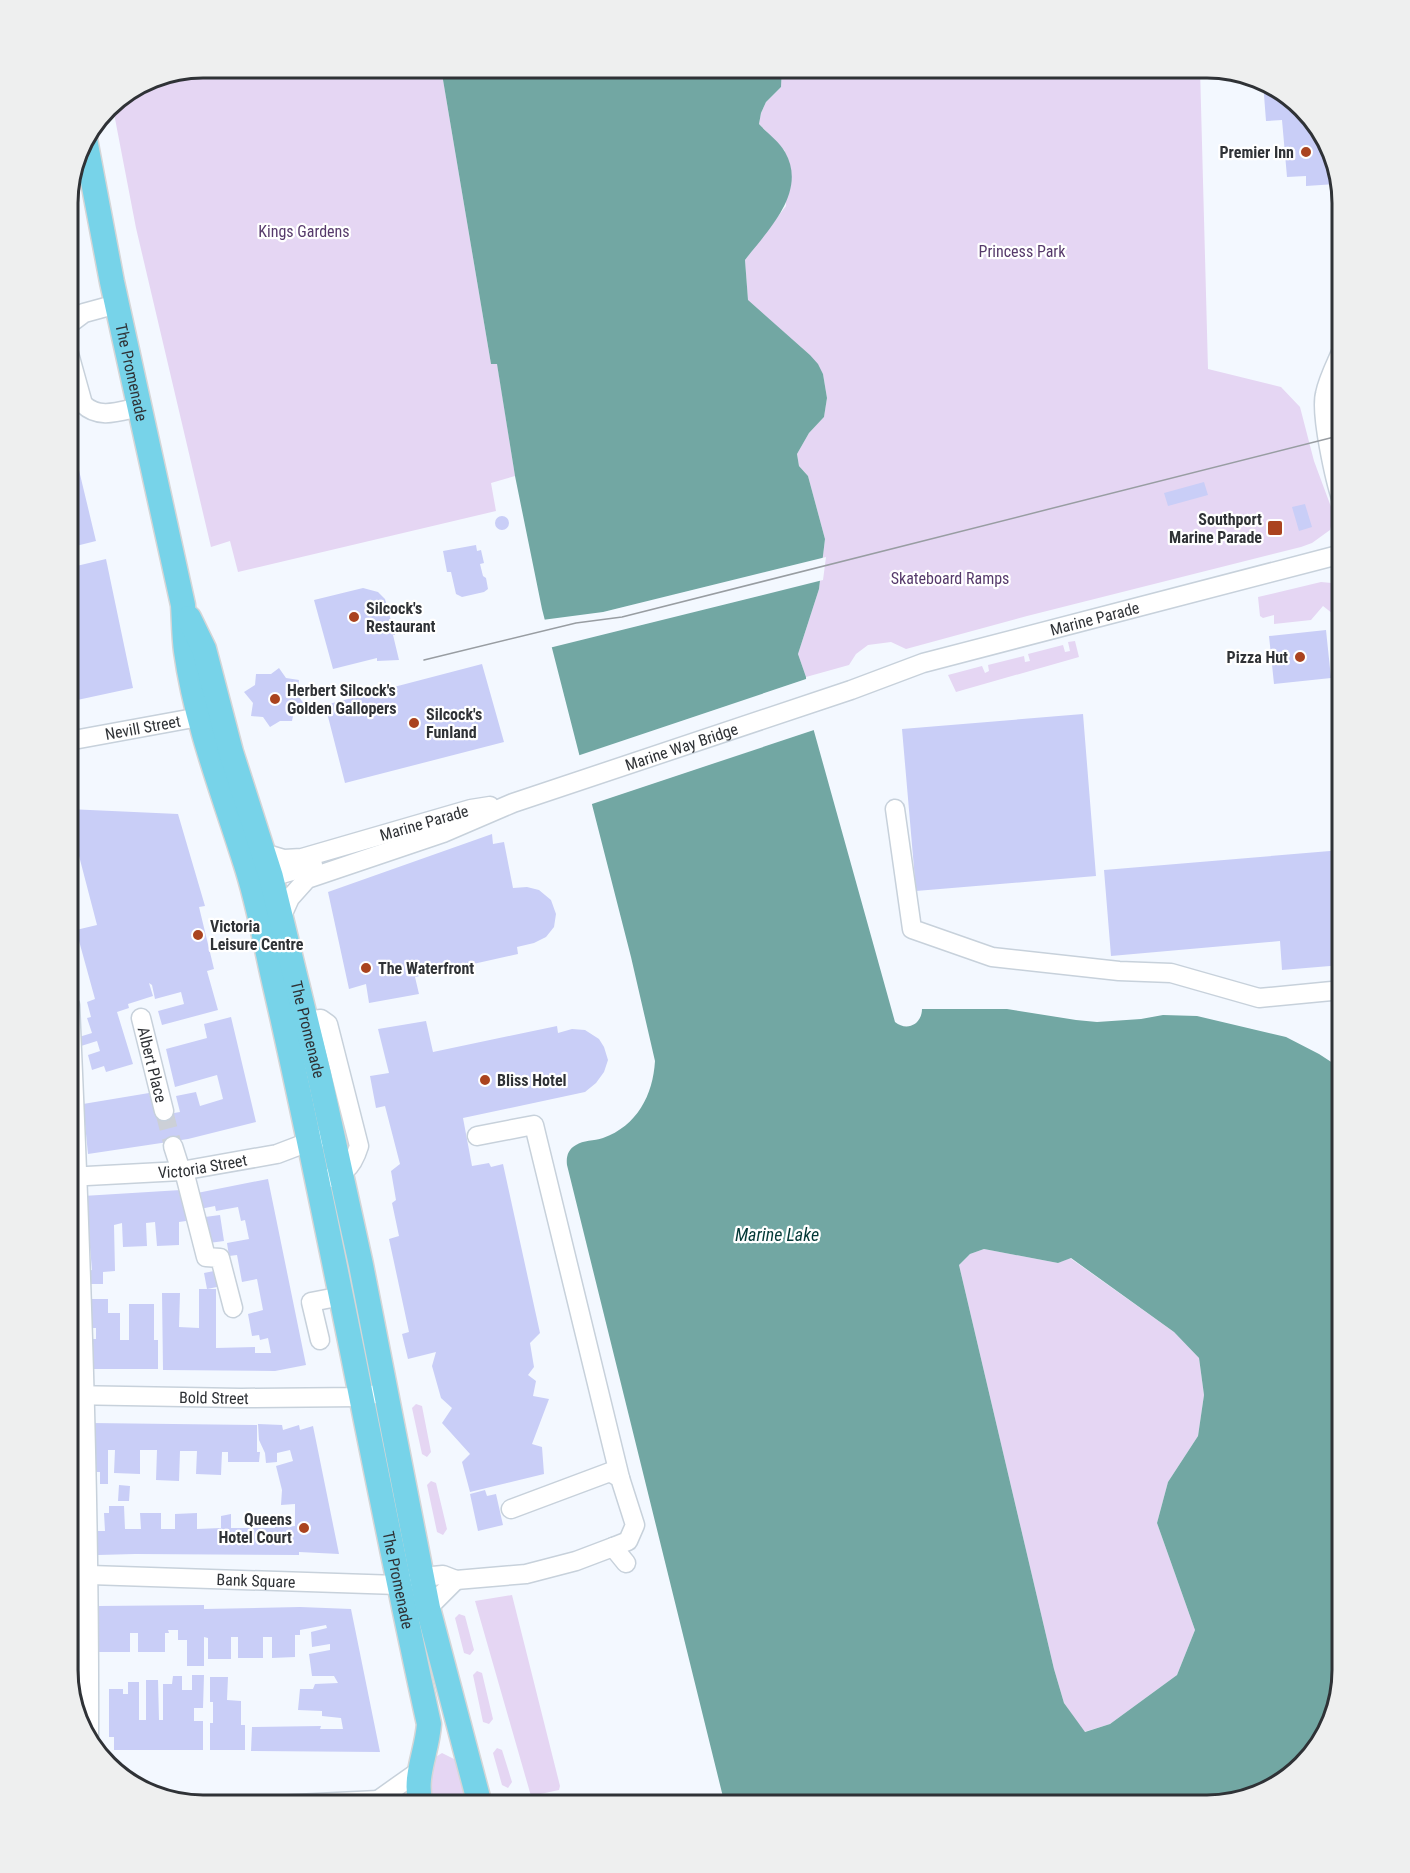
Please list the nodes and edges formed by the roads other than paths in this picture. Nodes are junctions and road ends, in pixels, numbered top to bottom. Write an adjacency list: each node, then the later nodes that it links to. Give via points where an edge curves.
1 (88, 155): 2 (main road, The Promenade)
2 (117, 304): 3 (street); 6 (main road, The Promenade)
3 (78, 318)
4 (1332, 382): 7 (street, via 1324,395 1324,408)
5 (78, 402): 6 (street, via 98,414)
6 (140, 407): 10 (main road, The Promenade, via 183,605 204,649)
7 (1332, 456)
8 (1332, 558): 9 (street, Marine Parade, via 924,663)
9 (851, 690): 12 (street, Marine Way Bridge)
10 (210, 715): 11 (street, Nevill Street); 15 (main road, The Promenade, via 234,762)
11 (78, 739)
12 (513, 803): 14 (street, Marine Parade); 15 (street, Marine Parade, via 471,809 302,858 284,859)
13 (895, 809): 17 (street, via 912,929 992,957 1171,973 1259,998)
14 (442, 833): 15 (street, Marine Parade, via 408,836); 16 (street, Marine Parade, via 308,879 290,898)
15 (258, 870): 16 (main road, The Promenade); 19 (main road, The Promenade)
16 (280, 920): 19 (main road, The Promenade)
17 (1332, 991)
18 (141, 1018): 21 (street, Albert Place)
19 (295, 1022): 20 (main road, The Promenade); 24 (main road, The Promenade)
20 (329, 1072): 22 (main road, The Promenade); 27 (street, via 359,1146 353,1163)
21 (164, 1111)
22 (331, 1132): 24 (street, Victoria Street); 27 (main road, The Promenade)
23 (477, 1136): 41 (street, via 534,1125)
24 (309, 1143): 26 (street, Victoria Street, via 277,1154); 29 (main road, The Promenade)
25 (173, 1146): 26 (street)
26 (182, 1171): 28 (street, Victoria Street); 33 (street, via 206,1257 220,1258)
27 (341, 1174): 29 (street); 30 (main road, The Promenade)
28 (78, 1177)
29 (318, 1182): 31 (main road, The Promenade)
30 (361, 1265): 31 (main road); 35 (main road, The Promenade)
31 (337, 1271): 32 (main road, The Promenade)
32 (342, 1296): 34 (street, via 311,1302); 37 (main road, The Promenade)
33 (233, 1308)
34 (320, 1340)
35 (386, 1392): 37 (street); 39 (main road, The Promenade)
36 (78, 1395): 37 (street, Bold Street)
37 (361, 1397): 40 (main road, The Promenade)
38 (78, 1421): 45 (street)
39 (402, 1475): 40 (main road); 46 (main road, The Promenade)
40 (376, 1477): 48 (main road, The Promenade)
41 (620, 1478): 42 (street, via 610,1472); 43 (street, via 635,1525 628,1541)
42 (511, 1509)
43 (613, 1547): 44 (street); 47 (street, via 526,1575)
44 (626, 1563)
45 (90, 1575): 48 (street, Bank Square); 50 (street)
46 (422, 1577): 47 (street, via 443,1575); 48 (street, Bank Square); 49 (main road, The Promenade)
47 (456, 1580): 49 (street)
48 (398, 1585): 52 (main road, The Promenade, via 429,1724)
49 (428, 1608): 51 (main road, The Promenade)
50 (89, 1720)
51 (465, 1744): 52 (main road, via 444,1743 429,1753); 55 (main road, The Promenade)
52 (420, 1766): 53 (street); 54 (main road, The Promenade)
53 (392, 1795)
54 (418, 1795)
55 (477, 1795)

